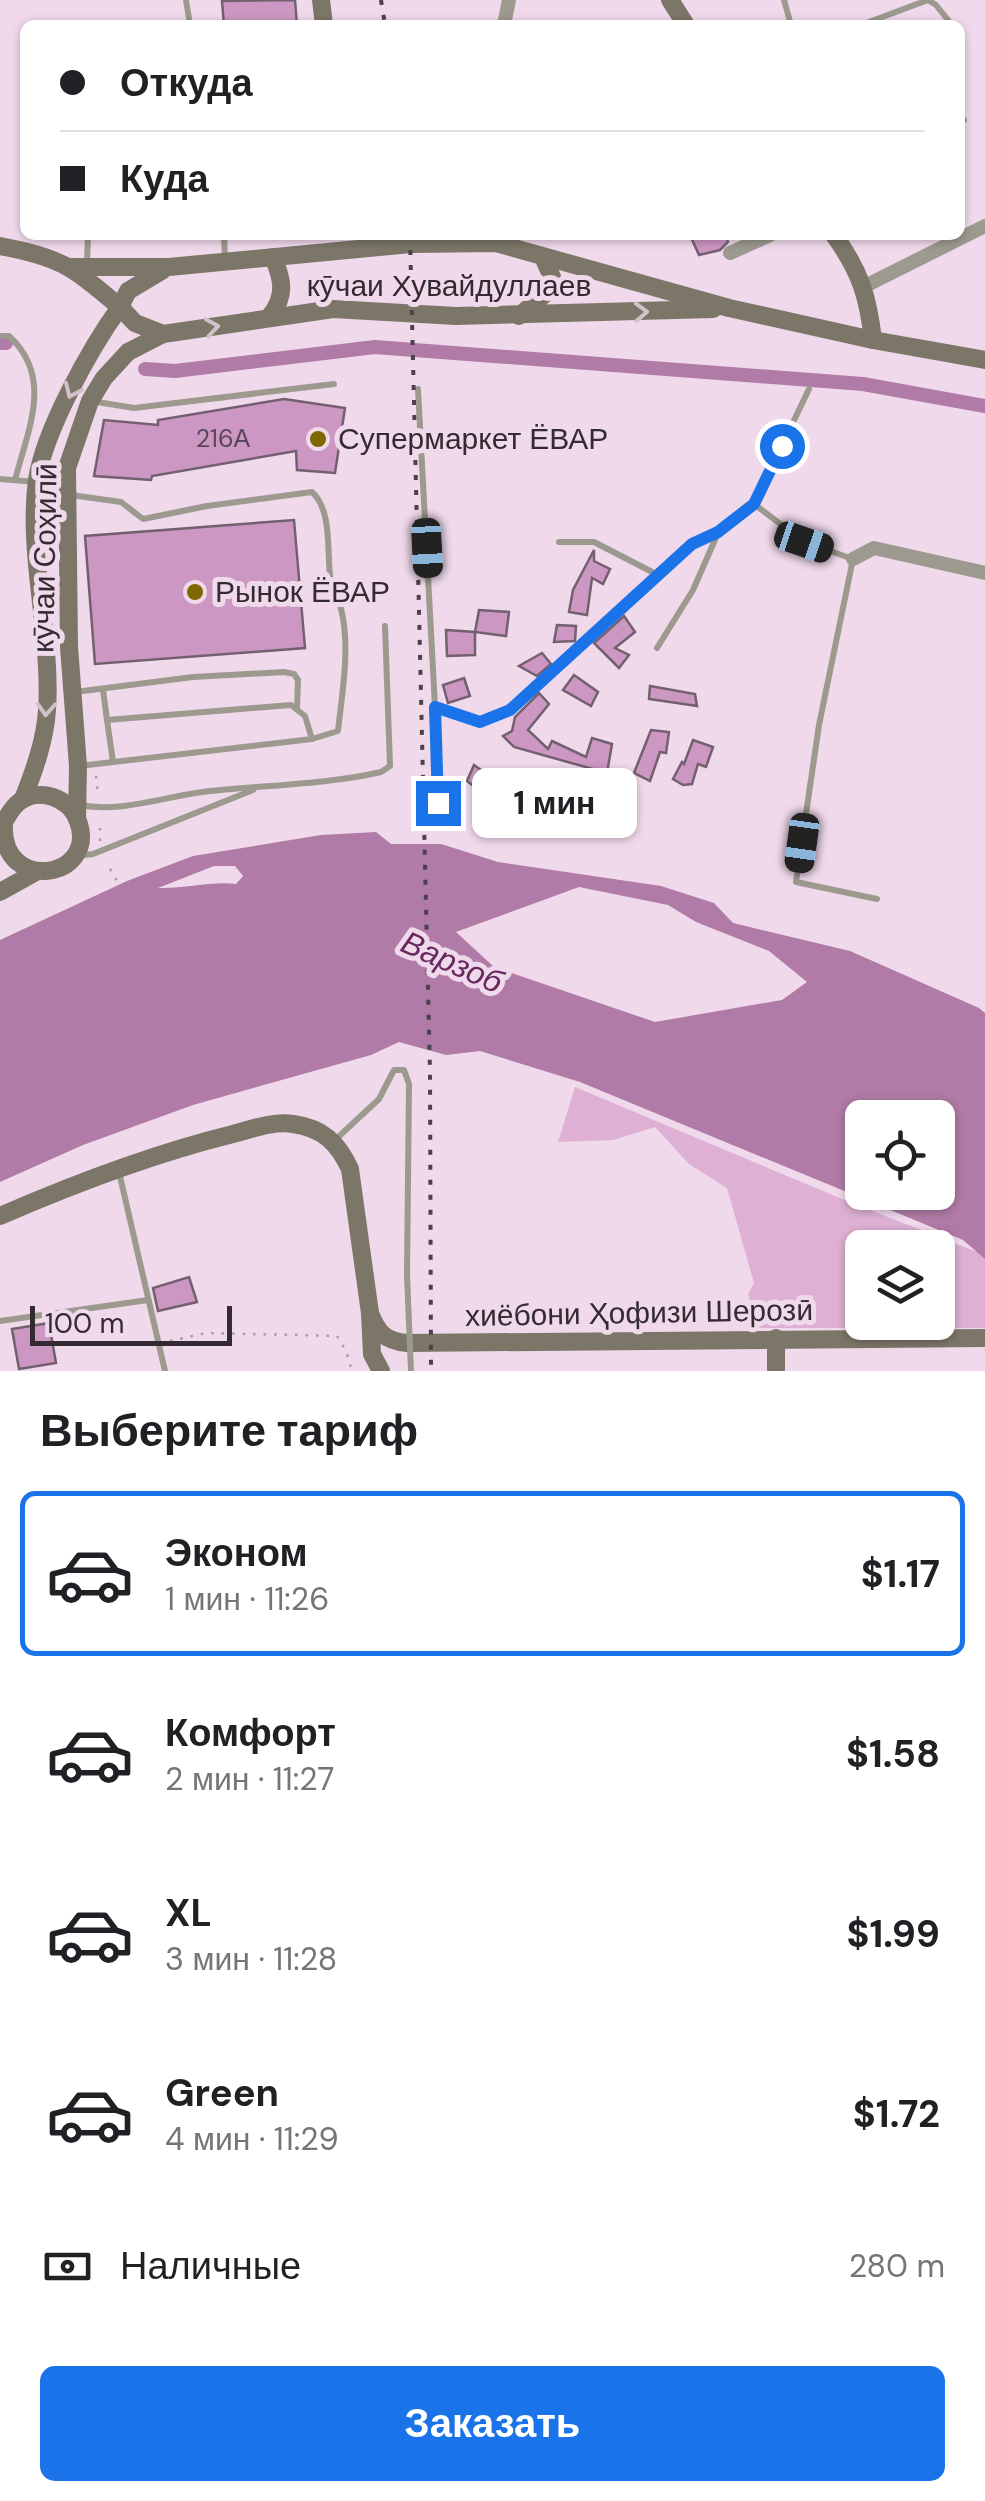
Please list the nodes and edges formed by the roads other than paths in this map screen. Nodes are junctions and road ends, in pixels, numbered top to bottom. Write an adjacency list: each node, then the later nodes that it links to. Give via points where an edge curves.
1 (874, 20): 2 (lane, via 928,0)
2 (947, 20)
3 (87, 240): 17 (lane)
4 (224, 240): 16 (lane)
5 (323, 240): 12 (street)
6 (397, 240): 11 (street)
7 (759, 240): 13 (street)
8 (838, 240): 19 (street)
9 (957, 240): 19 (street)
10 (1, 242): 17 (street, кӯчаи Хувайдуллаев)
11 (410, 244): 12 (street, кӯчаи Хувайдуллаев); 15 (street, кӯчаи Хувайдуллаев, via 496,243)
12 (310, 254): 14 (street, кӯчаи Хувайдуллаев)
13 (730, 254)
14 (273, 257): 16 (street, кӯчаи Хувайдуллаев); 22 (street, via 283,288)
15 (543, 257): 21 (street, кӯчаи Хувайдуллаев); 23 (street, via 552,277 545,294)
16 (225, 262): 18 (street, кӯчаи Хувайдуллаев)
17 (80, 267): 18 (street, кӯчаи Хувайдуллаев); 20 (street, кӯчаи Хувайдуллаев)
18 (168, 267): 20 (street, кӯчаи Хувайдуллаев, via 128,291)
19 (863, 287): 26 (street)
20 (120, 307): 24 (street, кӯчаи Хувайдуллаев, via 135,323); 34 (street, кӯчаи Соҳилӣ, one-way to 34, via 92,346 42,456)
21 (729, 308): 23 (street, кӯчаи Хувайдуллаев, one-way to 21); 26 (street, кӯчаи Хувайдуллаев)
22 (270, 316): 23 (street, кӯчаи Хувайдуллаев, via 333,309); 24 (street, кӯчаи Хувайдуллаев, one-way to 22)
23 (519, 316)
24 (163, 334): 31 (street, кӯчаи Соҳилӣ, via 128,352)
25 (0, 336): 33 (lane, via 25,351 36,394)
26 (873, 340): 27 (street, кӯчаи Хувайдуллаев)
27 (985, 360)
28 (334, 384): 31 (lane, via 134,408)
29 (808, 389): 36 (lane)
30 (418, 390): 46 (lane)
31 (90, 401): 35 (street, кӯчаи Соҳилӣ, via 67,468)
32 (0, 479): 33 (lane)
33 (15, 480): 34 (lane)
34 (37, 482): 53 (street, кӯчаи Соҳилӣ, one-way to 53, via 48,709)
35 (68, 495): 45 (street, кӯчаи Соҳилӣ); 49 (lane, via 122,502 144,519 317,496 342,614 344,665 338,732)
36 (754, 504): 37 (lane); 39 (lane, via 804,542)
37 (718, 532): 41 (lane, via 692,544); 43 (lane)
38 (559, 542): 41 (lane, via 594,542)
39 (853, 559): 40 (street, via 874,548); 60 (lane, via 796,882)
40 (985, 573)
41 (658, 575): 46 (lane, via 510,710 480,722)
42 (385, 626): 52 (lane, via 390,766 361,776)
43 (657, 648)
44 (103, 690): 45 (lane); 47 (lane, via 284,672 298,680); 48 (lane)
45 (73, 692): 51 (street, кӯчаи Соҳилӣ)
46 (435, 707): 54 (lane)
47 (297, 708): 48 (lane); 49 (lane)
48 (107, 720): 50 (lane)
49 (312, 739): 50 (lane)
50 (114, 762): 51 (lane)
51 (87, 765): 55 (street, кӯчаи Соҳилӣ)
52 (261, 786): 55 (lane); 57 (lane)
53 (24, 799): 55 (street, via 55,797); 56 (street, кӯчаи Соҳилӣ)
54 (438, 803)
55 (78, 812): 57 (street, кӯчаи Соҳилӣ)
56 (2, 826): 58 (street, кӯчаи Соҳилӣ, via 10,855)
57 (72, 858): 58 (street)
58 (36, 872): 59 (street)
59 (0, 892)
60 (877, 899)
61 (333, 1141): 62 (street, via 290,1123 264,1126); 65 (street, via 350,1169); 71 (lane, bridge, via 379,1099 394,1070 404,1070)
62 (118, 1168): 63 (street); 64 (lane)
63 (0, 1216)
64 (148, 1300): 66 (lane); 69 (lane)
65 (370, 1313): 67 (street, хиёбони Ҳофизи Шерозӣ, via 380,1334 407,1344); 70 (street)
66 (0, 1320)
67 (776, 1338): 68 (street, хиёбони Ҳофизи Шерозӣ); 72 (street)
68 (985, 1338)
69 (164, 1371)
70 (380, 1371)
71 (411, 1371)
72 (776, 1371)

